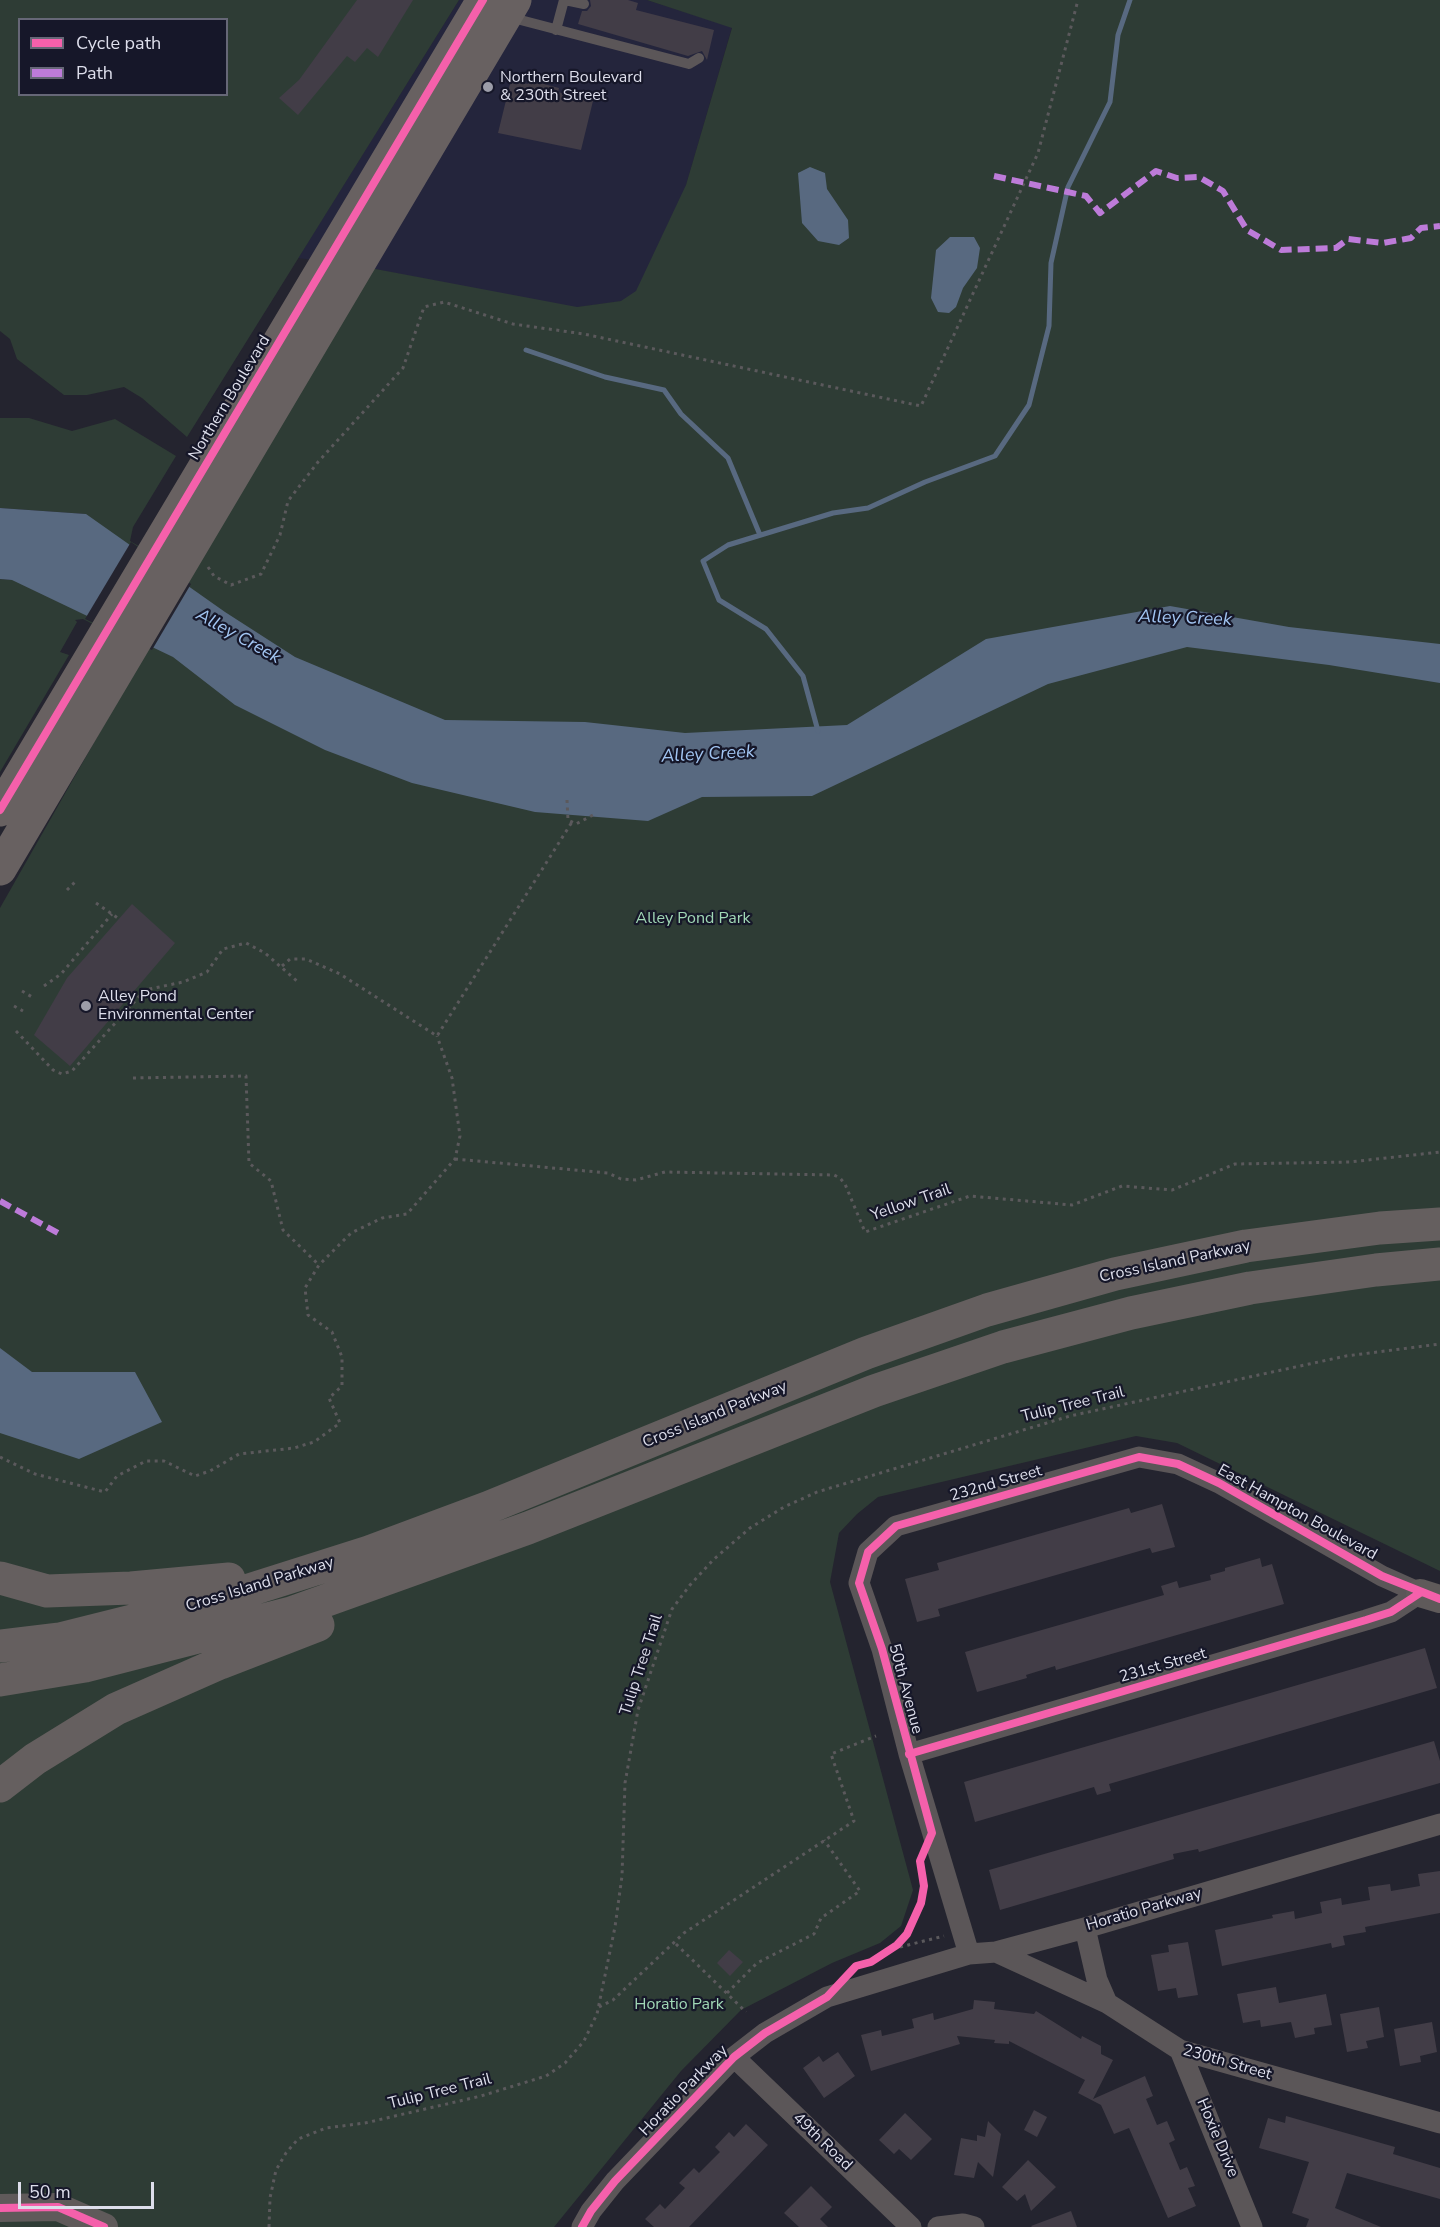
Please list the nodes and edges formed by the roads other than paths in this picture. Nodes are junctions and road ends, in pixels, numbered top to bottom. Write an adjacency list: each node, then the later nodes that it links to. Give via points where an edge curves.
1 (565, 0): 2 (lane); 4 (lane)
2 (584, 4)
3 (495, 6): 4 (lane); 6 (main road, Northern Boulevard, via 182,556)
4 (556, 30): 5 (lane, via 689,64)
5 (699, 58)
6 (112, 651): 7 (main road, Northern Boulevard); 8 (main road, Northern Boulevard)
7 (0, 810)
8 (0, 869)
9 (1440, 1224): 13 (highway, Cross Island Parkway, via 1246,1246 1115,1274 987,1310 866,1353)
10 (1440, 1264): 12 (highway, Cross Island Parkway, via 1250,1288 1131,1313 1003,1347 874,1391)
11 (1139, 1457): 14 (street, 232nd Street, via 896,1526); 16 (street, East Hampton Boulevard, via 1178,1464 1219,1483 1382,1576)
12 (528, 1528): 18 (highway, Cross Island Parkway, via 291,1613 85,1666); 20 (highway, via 381,1600 116,1709 35,1759)
13 (369, 1552): 15 (highway, via 216,1581 131,1588 47,1591); 17 (highway, Cross Island Parkway, via 224,1598 60,1639)
14 (868, 1552): 19 (street, 50th Avenue, via 859,1583 882,1649)
15 (0, 1578)
16 (1430, 1596): 19 (street, 231st Street, via 1366,1620)
17 (0, 1646)
18 (0, 1680)
19 (909, 1754): 24 (street, 50th Avenue)
20 (0, 1786)
21 (1440, 1824): 22 (street, Horatio Parkway)
22 (1085, 1928): 23 (street, Horatio Parkway); 25 (street, via 1097,1980)
23 (996, 1952): 24 (street, Horatio Parkway); 25 (street, 230th Street)
24 (969, 1954): 27 (street, Horatio Parkway, via 827,1997 765,2033)
25 (1107, 2003): 26 (street, 230th Street)
26 (1180, 2050): 28 (street, 230th Street); 35 (street, Hoxie Drive)
27 (734, 2057): 31 (street, Horatio Parkway, via 615,2181); 32 (street, 49th Road)
28 (1440, 2123)
29 (0, 2208): 30 (street, via 58,2207)
30 (104, 2227)
31 (582, 2227)
32 (911, 2227)
33 (938, 2227): 34 (street, via 963,2223)
34 (974, 2227)
35 (1252, 2227)

